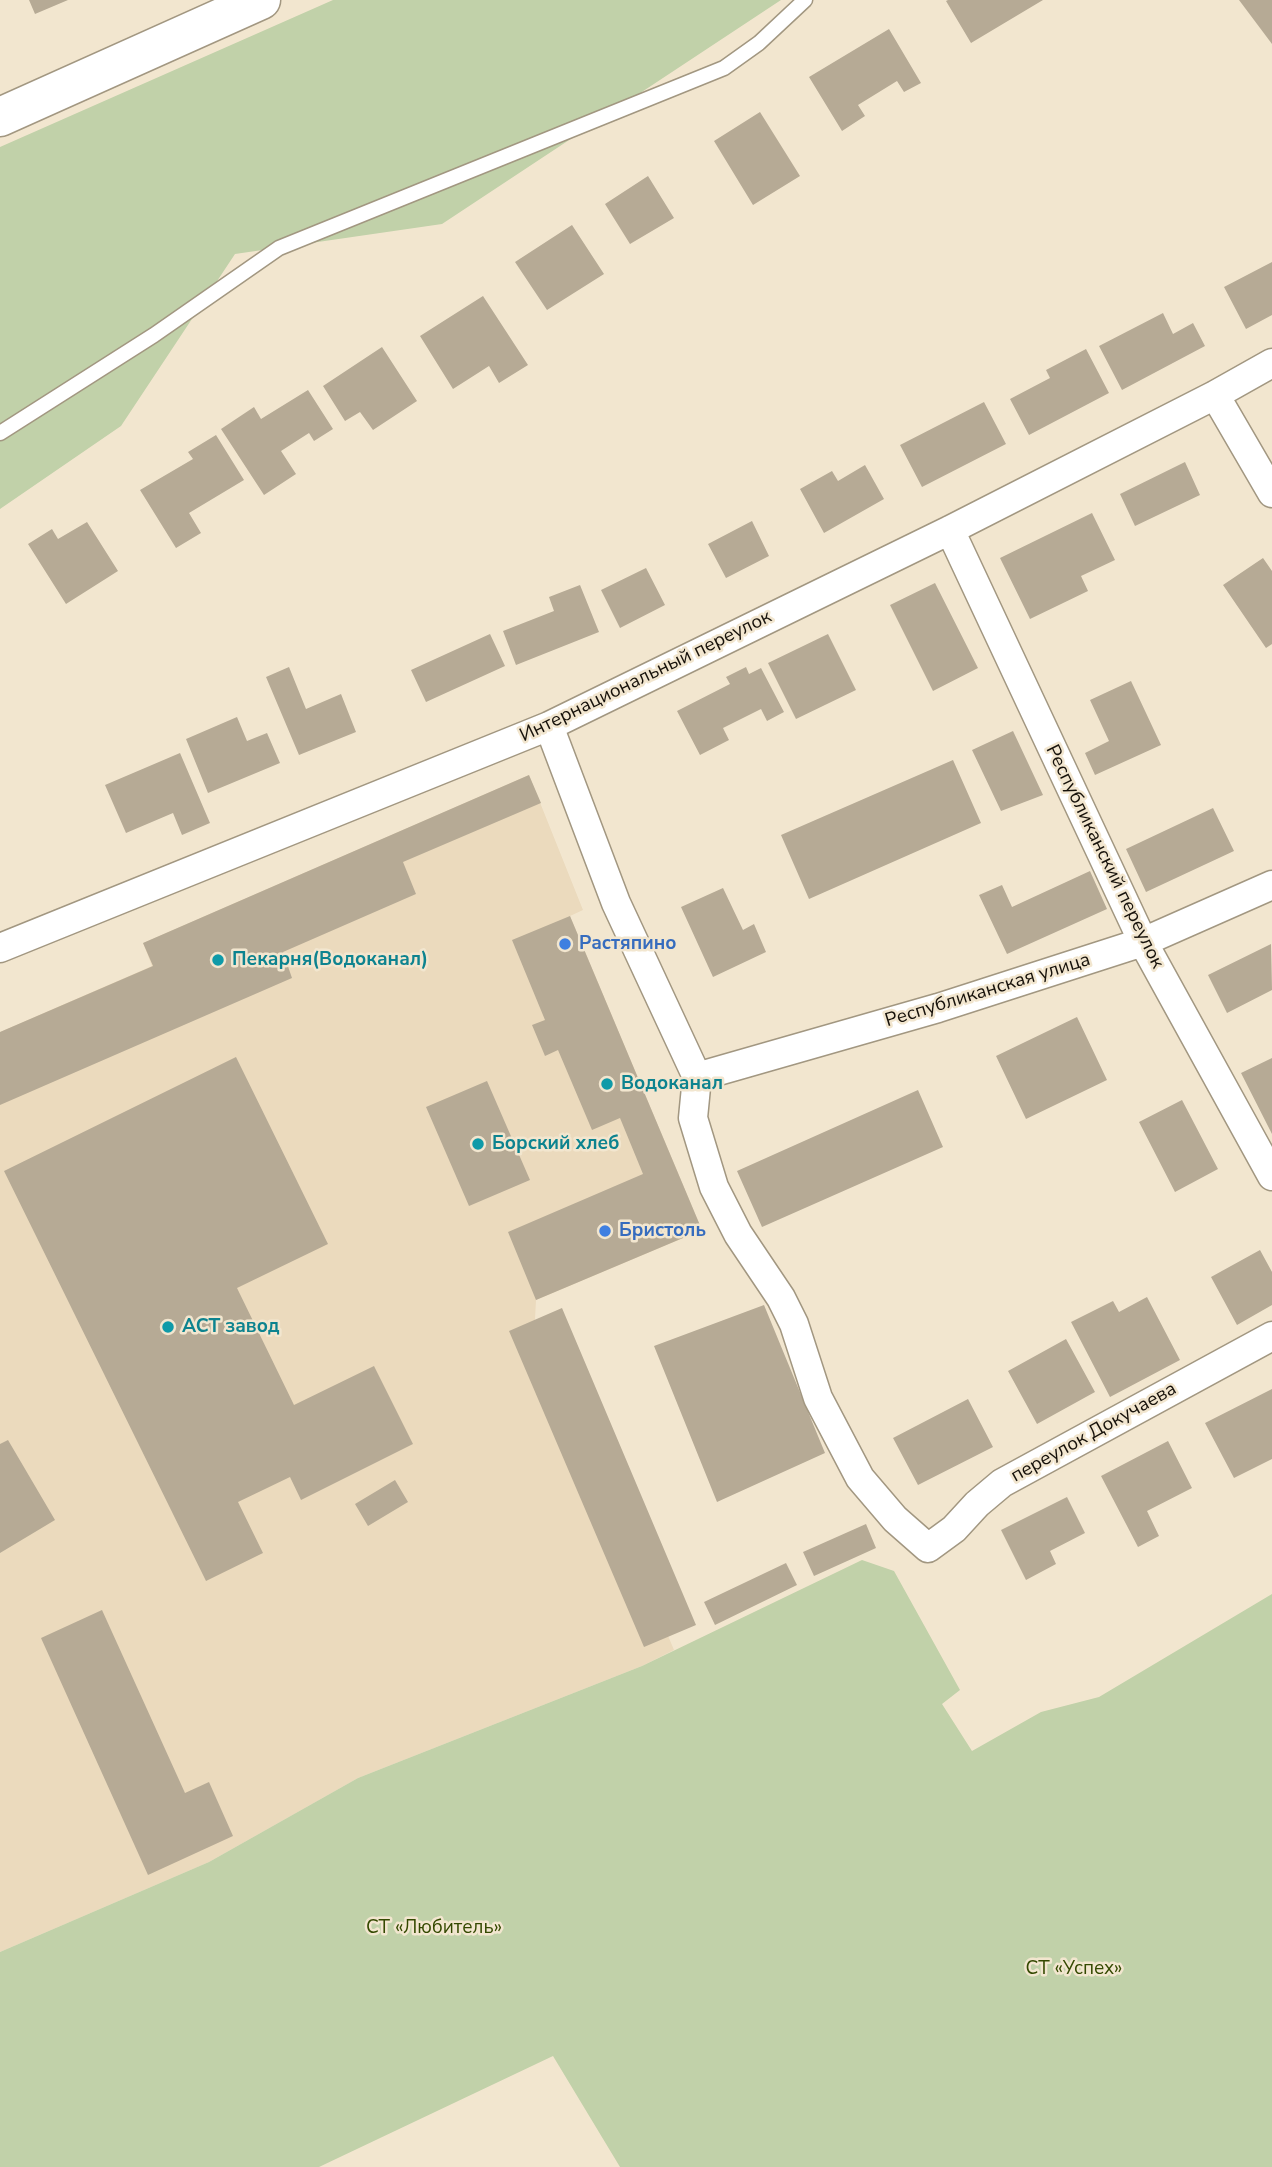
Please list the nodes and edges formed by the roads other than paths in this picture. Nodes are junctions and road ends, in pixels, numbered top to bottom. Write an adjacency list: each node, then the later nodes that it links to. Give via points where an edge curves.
1 (261, 0): 3 (main road)
2 (805, 0): 6 (lane, via 760,43 724,68 279,248)
3 (0, 117)
4 (1272, 362): 5 (street, Интернациональный переулок)
5 (1215, 395): 7 (street); 8 (street, Интернациональный переулок)
6 (0, 433)
7 (1272, 493)
8 (950, 530): 9 (street, Интернациональный переулок); 11 (street, Республиканский переулок)
9 (549, 726): 12 (street, Интернациональный переулок); 13 (street, via 616,903)
10 (1272, 886): 11 (street, Республиканская улица)
11 (1143, 942): 13 (street, Республиканская улица, via 938,1009); 14 (street, Республиканский переулок)
12 (0, 948)
13 (697, 1077): 15 (street, переулок Докучаева, via 693,1118 714,1187 738,1234 781,1298 818,1398 860,1478 928,1548 1002,1483)
14 (1272, 1176)
15 (1272, 1336)

